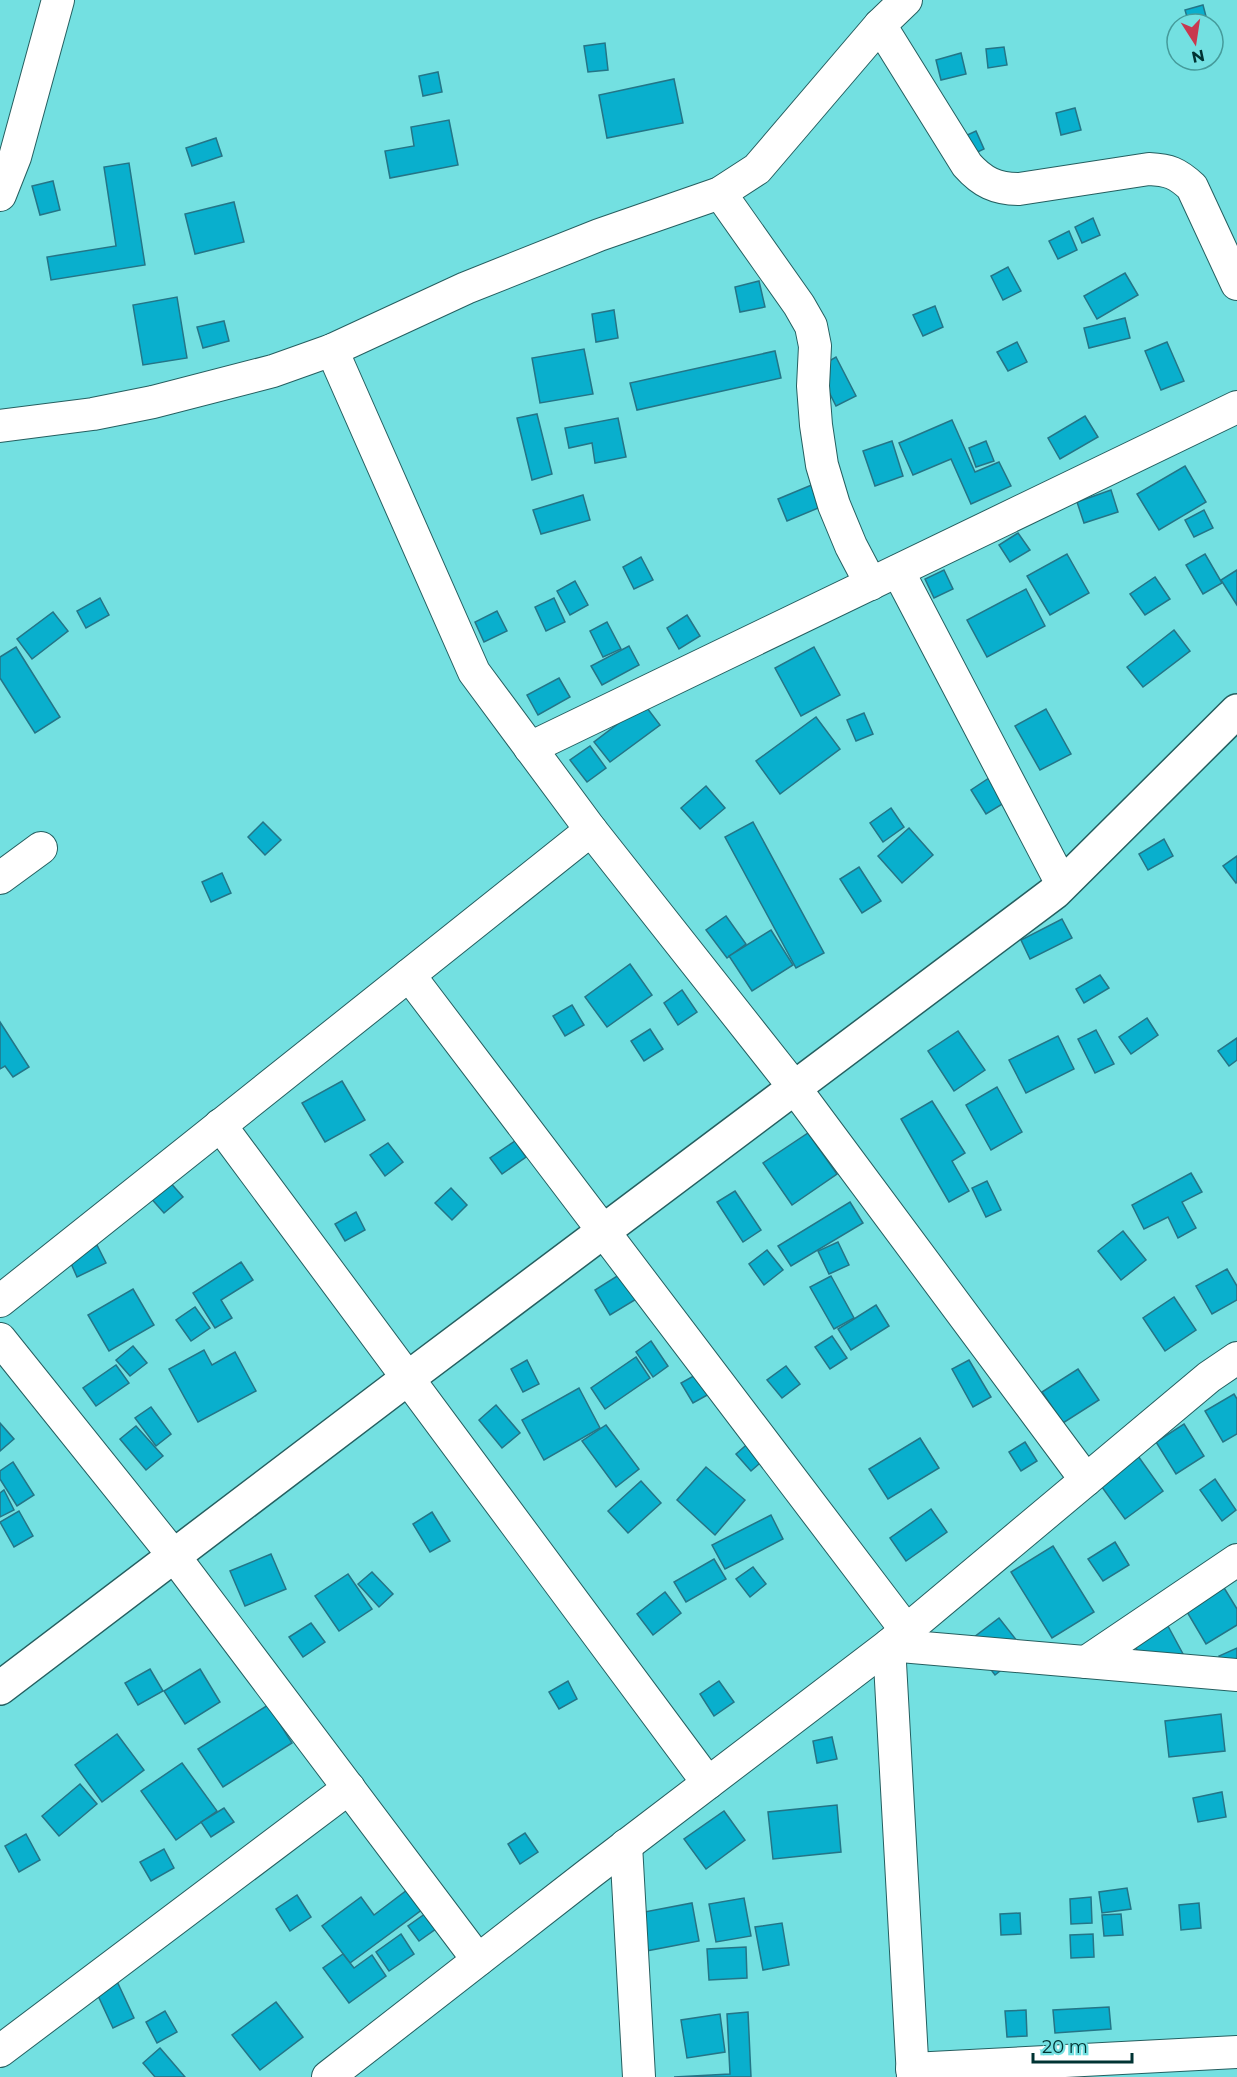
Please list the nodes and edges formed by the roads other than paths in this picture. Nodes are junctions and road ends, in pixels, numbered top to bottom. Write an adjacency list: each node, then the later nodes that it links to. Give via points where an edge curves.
1 (58, 0): 5 (street, via 15,157)
2 (906, 0): 3 (street)
3 (880, 25): 4 (street, via 758,169); 6 (street, via 977,176 1004,189 1019,189 1149,169 1180,176 1192,187)
4 (720, 193): 7 (street, via 477,283); 10 (street, via 811,326 822,465 851,546)
5 (0, 195)
6 (1237, 284)
7 (332, 350): 9 (street, via 273,371 153,402); 12 (street, via 474,672)
8 (1237, 407): 10 (street)
9 (0, 426)
10 (884, 577): 12 (street); 16 (street)
11 (1237, 711): 16 (street)
12 (530, 748): 13 (street)
13 (591, 830): 17 (street); 18 (street)
14 (41, 848): 15 (street)
15 (0, 878)
16 (1062, 884): 18 (street)
17 (409, 975): 19 (street); 20 (street)
18 (794, 1087): 20 (street); 25 (street)
19 (220, 1125): 21 (street); 24 (street)
20 (603, 1231): 24 (street); 28 (street)
21 (0, 1301)
22 (0, 1339): 26 (street)
23 (1237, 1358): 25 (street)
24 (408, 1378): 26 (street); 32 (street)
25 (1086, 1480): 28 (street)
26 (174, 1556): 31 (street); 33 (street)
27 (1237, 1560): 29 (street)
28 (898, 1638): 29 (street); 32 (street); 38 (street)
29 (1086, 1662): 30 (street)
30 (1237, 1675)
31 (0, 1688)
32 (708, 1783): 34 (street)
33 (349, 1788): 35 (street); 36 (street)
34 (626, 1845): 35 (street); 40 (street)
35 (478, 1960): 39 (street)
36 (0, 2051)
37 (1237, 2052): 38 (street)
38 (913, 2073)
39 (328, 2077)
40 (639, 2077)

